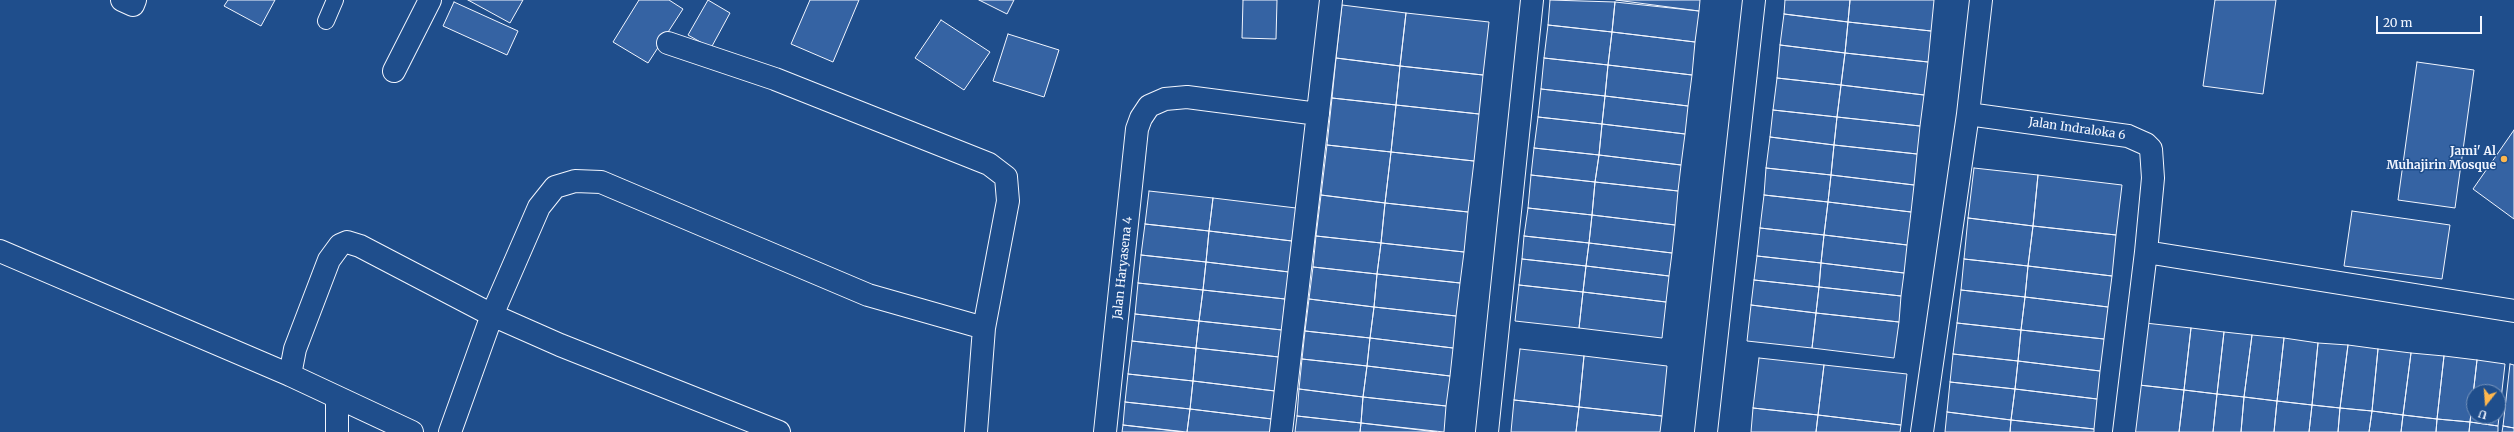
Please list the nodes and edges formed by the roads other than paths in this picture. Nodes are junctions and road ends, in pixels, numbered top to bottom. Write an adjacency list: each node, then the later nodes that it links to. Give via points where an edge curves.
1 (122, 0): 2 (street, via 133,5)
2 (135, 0)
3 (335, 0): 9 (lane)
4 (430, 0): 11 (street)
5 (1330, 0): 12 (street)
6 (1532, 0): 28 (street)
7 (1754, 0): 29 (street)
8 (1981, 0): 13 (street)
9 (326, 21)
10 (668, 43): 18 (street, via 775,79 989,164 1006,177 1008,201)
11 (394, 71)
12 (1318, 114): 26 (street, Jalan Haryasena 4, via 1187,97 1165,99 1149,106 1137,129); 27 (street)
13 (1968, 114): 15 (street, Jalan Indraloka 6, via 2128,136 2146,144 2151,149 2153,178); 30 (street)
14 (0, 251): 19 (street)
15 (2146, 252): 16 (street); 31 (street, Jalan Indraloka 6)
16 (2514, 312)
17 (492, 315): 18 (street, via 539,207 554,187 575,181 608,185 868,295); 19 (street, via 360,246 347,242 340,245 329,260 295,349); 23 (street); 24 (street, via 560,345)
18 (984, 328): 25 (street)
19 (290, 375): 20 (street)
20 (337, 398): 21 (street); 22 (street)
21 (337, 432)
22 (412, 432)
23 (450, 432)
24 (779, 432)
25 (976, 432)
26 (1105, 432)
27 (1281, 432)
28 (1487, 432)
29 (1706, 432)
30 (1922, 432)
31 (2124, 432)

